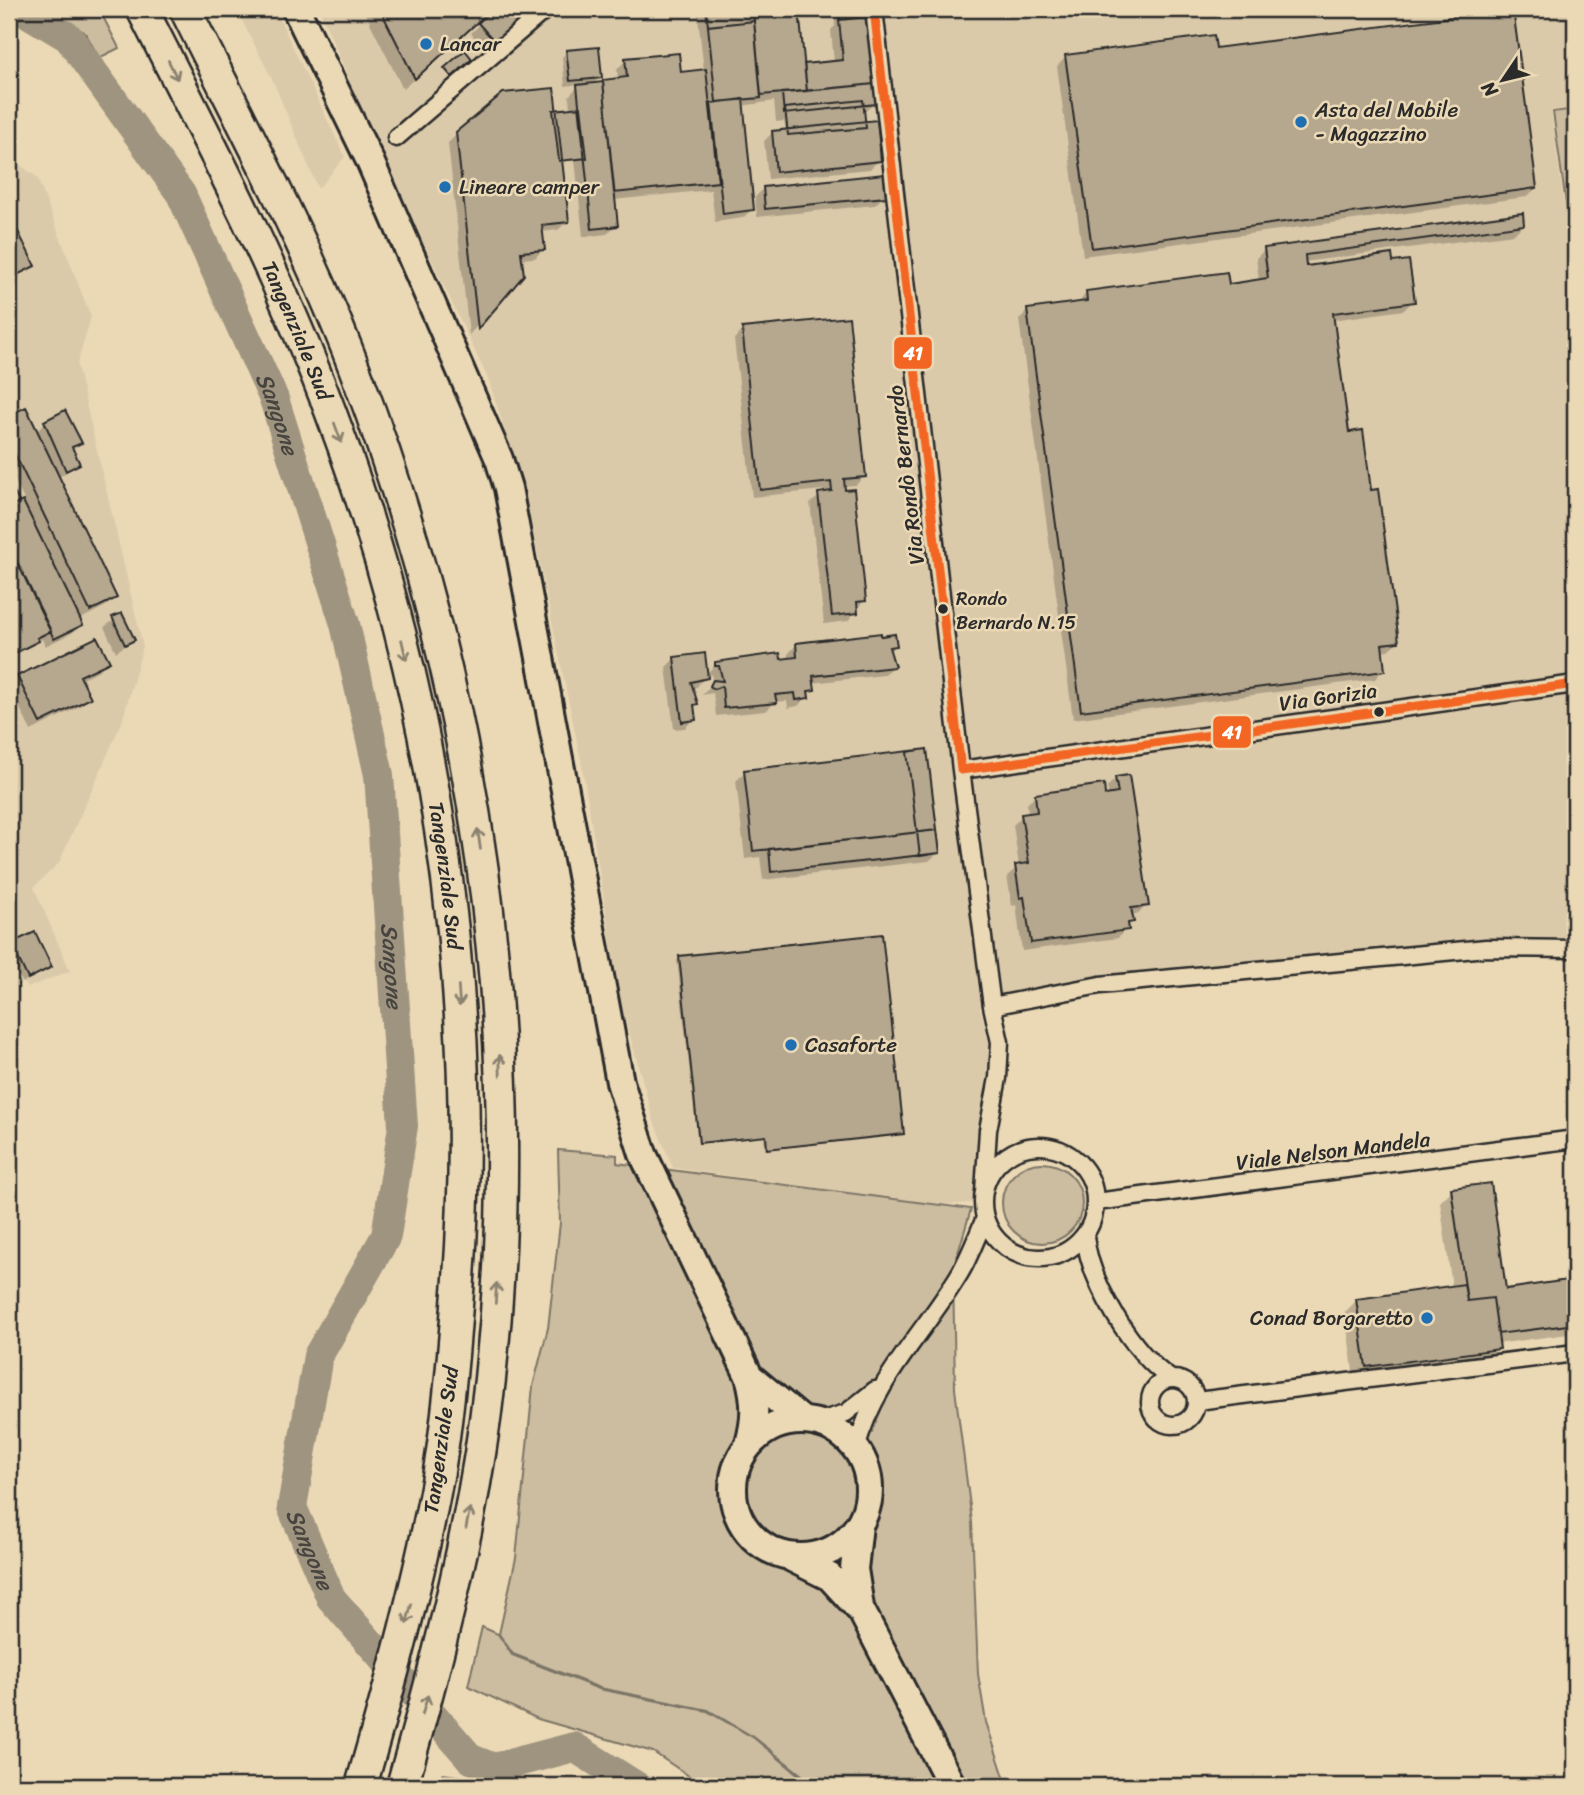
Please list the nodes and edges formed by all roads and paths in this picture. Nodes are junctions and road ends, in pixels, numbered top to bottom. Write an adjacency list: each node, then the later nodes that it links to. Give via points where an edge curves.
1 (142, 9): 28 (highway, Tangenziale Sud, one-way to 28, via 288,306 374,539 396,614 439,821 455,950 464,1172 453,1362 424,1547)
2 (185, 9): 27 (highway, Tangenziale Sud, one-way to 2, via 456,1585 490,1379 502,1152 499,1020 474,801 428,590 357,374 295,233)
3 (296, 9): 17 (main road, via 370,161 499,459 628,1113 643,1154)
4 (546, 9): 6 (street)
5 (874, 9): 8 (street, Via Rondò Bernardo)
6 (396, 138)
7 (1575, 684): 8 (street, Via Gorizia)
8 (961, 770): 10 (street, Via Rondò Bernardo)
9 (1575, 949): 10 (street, via 1486,948 1100,985)
10 (992, 1006): 12 (street, Via Rondò Bernardo, via 1000,1042)
11 (1575, 1139): 13 (street, Viale Nelson Mandela)
12 (984, 1192): 13 (street, via 1004,1158 1037,1145 1055,1148 1078,1162 1093,1184); 14 (street)
13 (1096, 1202): 15 (street)
14 (985, 1218): 15 (street, via 995,1237 1023,1256 1058,1256); 19 (street, via 961,1272)
15 (1086, 1236): 18 (street, via 1094,1276 1145,1358)
16 (1575, 1353): 20 (street)
17 (749, 1376): 21 (main road); 22 (main road, via 756,1420)
18 (1171, 1379): 20 (street, via 1186,1382); 20 (street, via 1153,1391 1150,1406 1158,1419 1172,1425 1186,1421)
19 (882, 1384): 21 (street, via 846,1413); 23 (street)
20 (1197, 1401)
21 (810, 1421): 22 (main road, via 768,1429); 23 (main road, via 845,1437)
22 (749, 1444): 25 (main road, via 733,1476 736,1511 755,1541)
23 (856, 1449): 24 (main road, via 869,1487)
24 (859, 1525): 25 (main road, via 835,1548 820,1555); 26 (main road, via 853,1569)
25 (787, 1556): 26 (main road, via 830,1577)
26 (862, 1612): 29 (main road)
27 (404, 1778)
28 (361, 1786)
29 (952, 1786)

